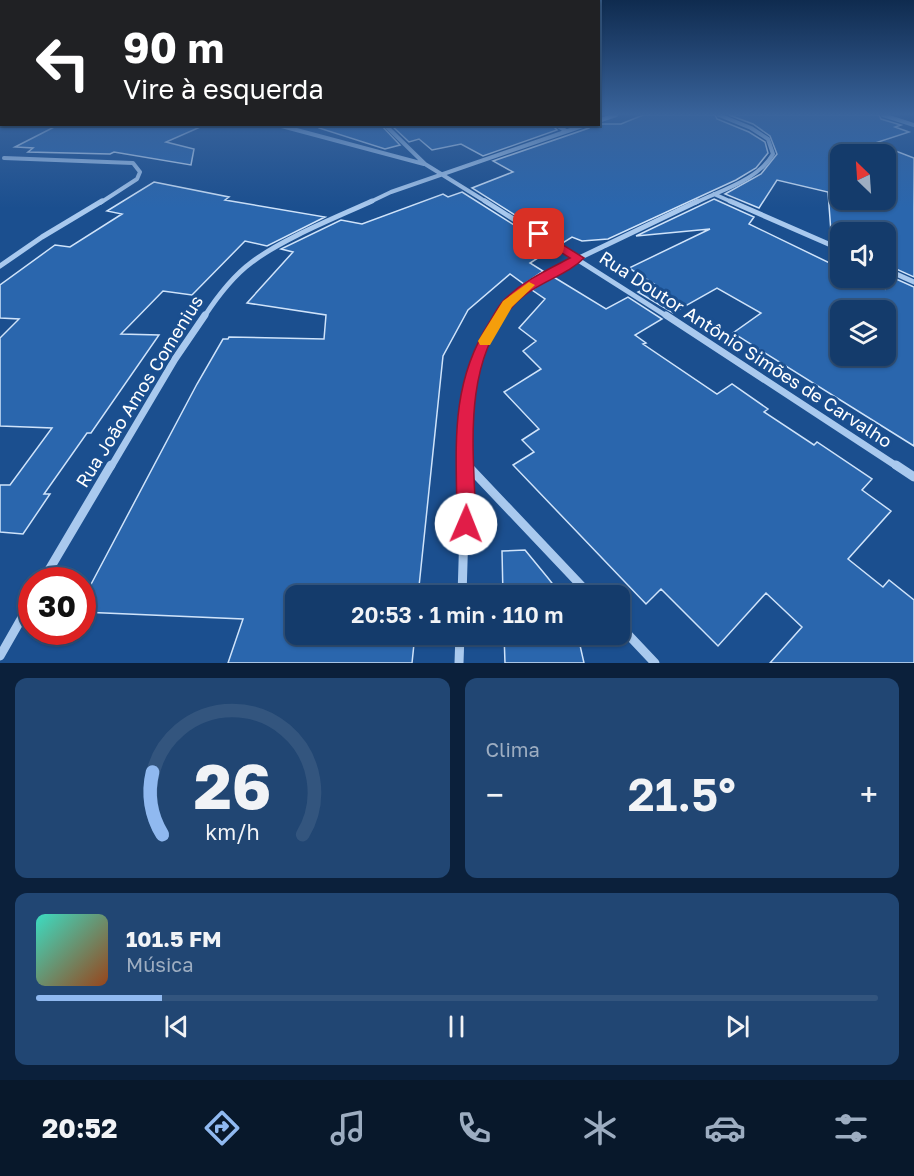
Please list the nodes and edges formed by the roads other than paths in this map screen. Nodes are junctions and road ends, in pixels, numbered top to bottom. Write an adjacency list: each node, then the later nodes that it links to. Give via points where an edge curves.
1 (357, 146): 6 (street)
2 (406, 146): 6 (street, Rua Doutor Antônio Simões de Carvalho)
3 (521, 146): 7 (street, Rua João Amos Comenius)
4 (770, 146): 8 (street, via 773,154 766,166)
5 (4, 158): 11 (street, via 125,161 133,163 140,172 129,185)
6 (425, 164): 7 (street, Rua Doutor Antônio Simões de Carvalho)
7 (440, 173): 10 (street, Rua Doutor Antônio Simões de Carvalho); 16 (street, Rua João Amos Comenius, via 310,229 253,261 234,278 175,359)
8 (714, 194): 9 (street); 10 (street)
9 (830, 245)
10 (578, 258): 14 (street, via 530,284 507,304 487,338 472,371 465,406); 15 (street, Rua Doutor Antônio Simões de Carvalho)
11 (0, 266)
12 (896, 274): 13 (street)
13 (914, 282)
14 (467, 465): 17 (street); 18 (street)
15 (914, 477)
16 (51, 567)
17 (462, 585)
18 (581, 585)
19 (18, 624): 22 (street)
20 (630, 637): 24 (street)
21 (460, 645): 23 (street)
22 (0, 656)
23 (459, 663)
24 (654, 663)

